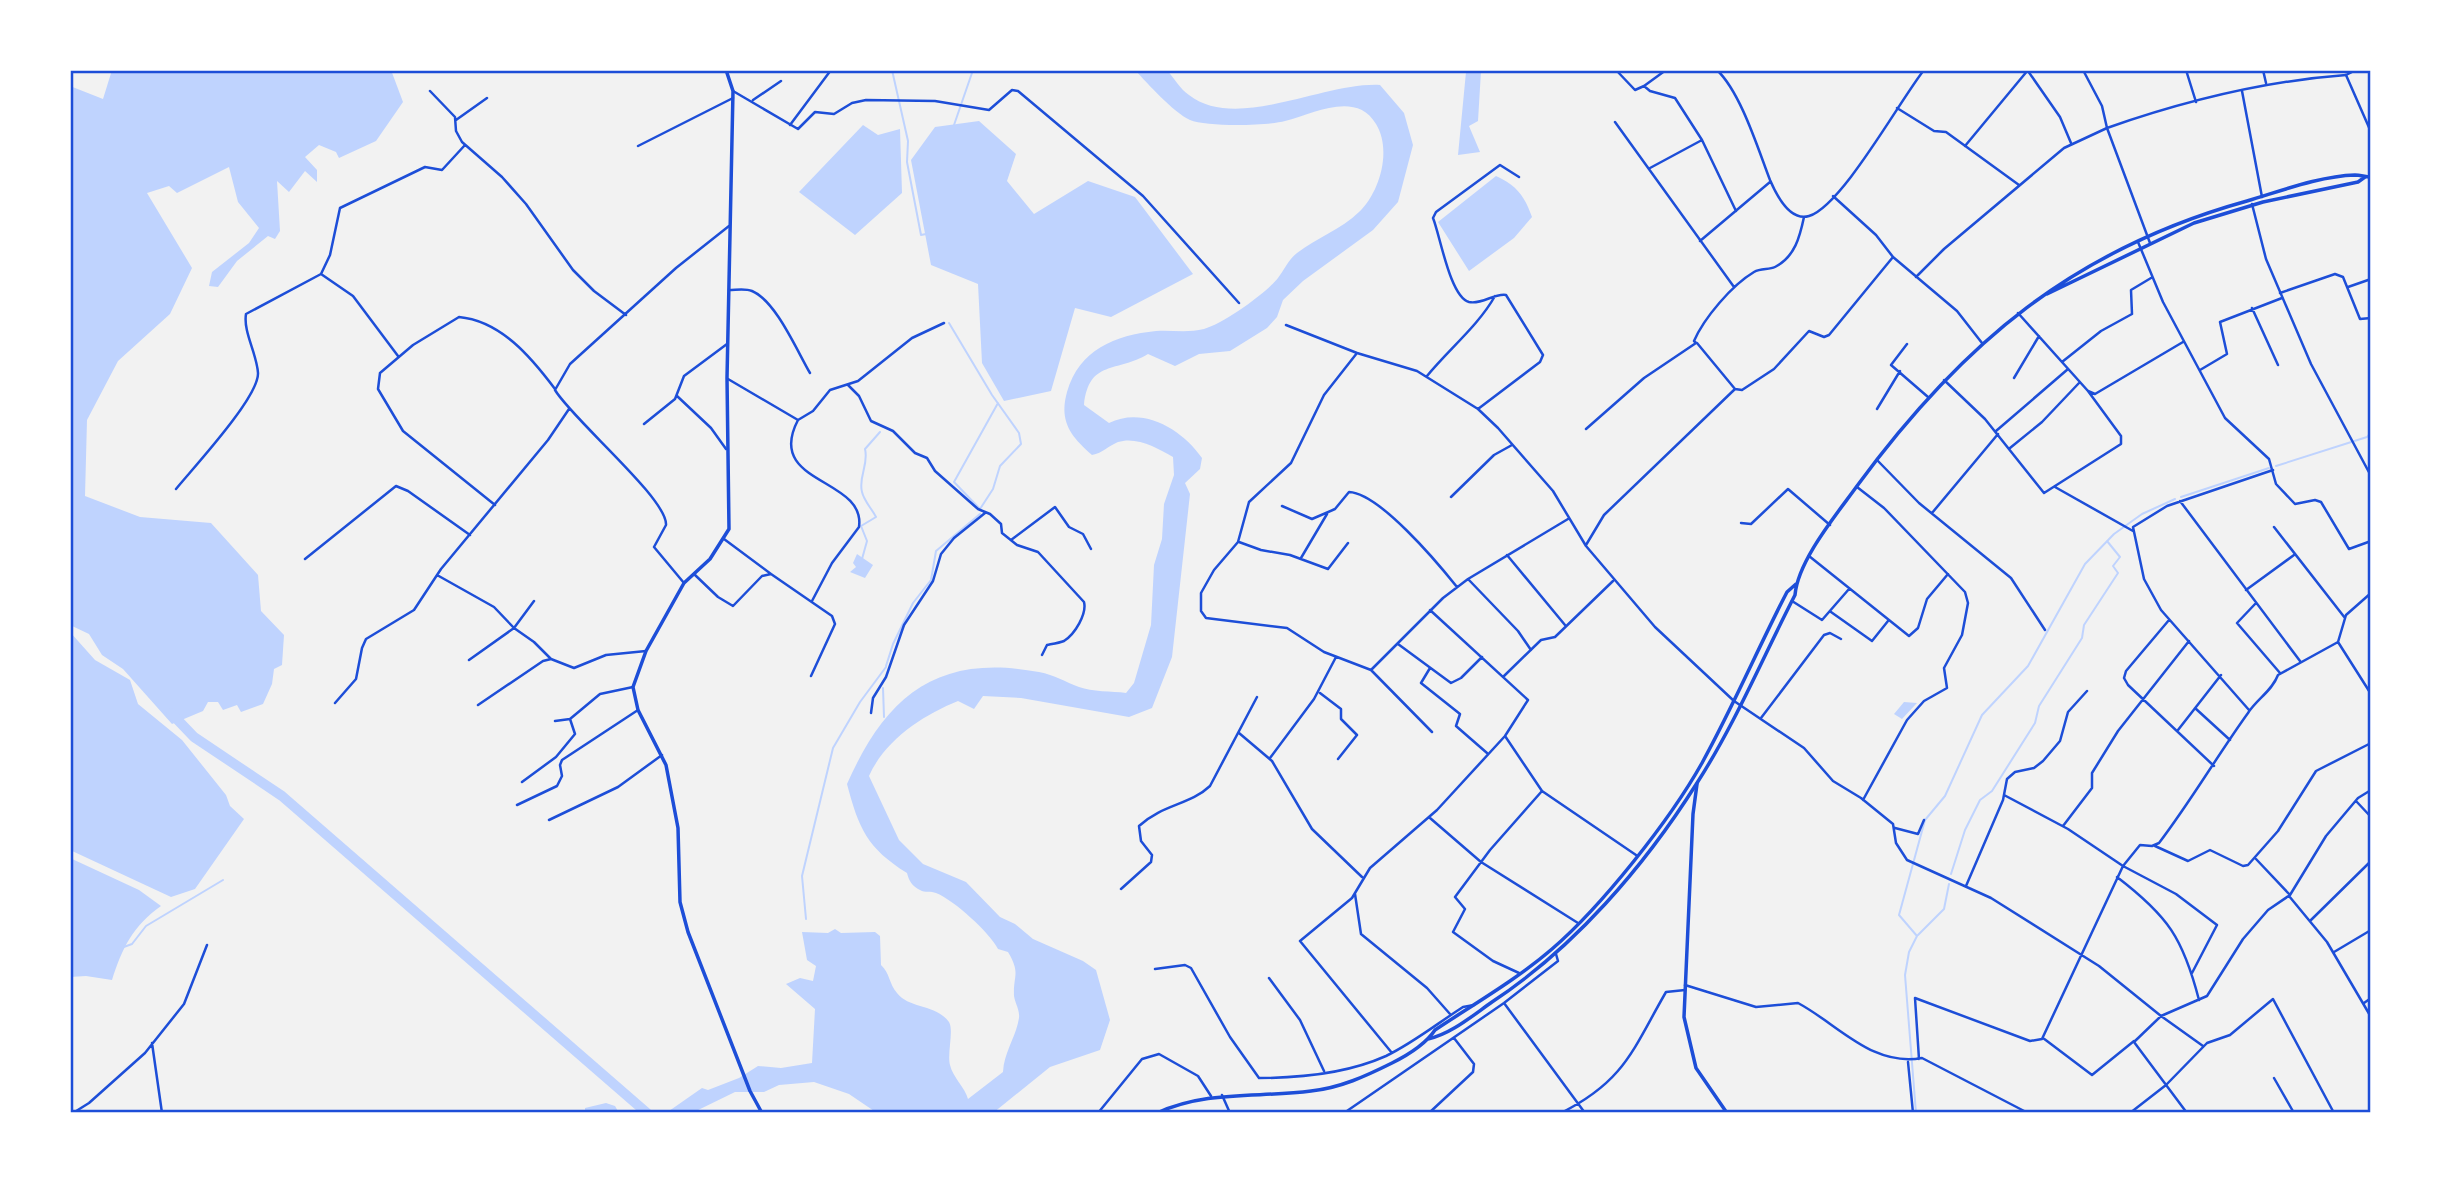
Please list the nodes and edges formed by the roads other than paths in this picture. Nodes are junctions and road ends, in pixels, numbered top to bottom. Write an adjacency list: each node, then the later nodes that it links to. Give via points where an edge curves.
1 (726, 70): 19 (main road)
2 (831, 70): 28 (street)
3 (1616, 70): 17 (street, via 1634,90)
4 (1666, 70): 17 (street)
5 (1717, 70): 40 (street, via 1758,143)
6 (1924, 70): 25 (street)
7 (2027, 70): 32 (street, via 2060,117); 35 (street)
8 (2083, 70): 29 (street, via 2102,106)
9 (2186, 70): 24 (street)
10 (2263, 70): 16 (street)
11 (2331, 70): 14 (street)
12 (2356, 70): 13 (street)
13 (2346, 75): 14 (street); 30 (street)
14 (2330, 76): 16 (street)
15 (781, 81): 23 (street)
16 (2266, 83): 20 (street)
17 (1644, 86): 31 (street, via 1673,96)
18 (430, 91): 26 (street)
19 (733, 91): 22 (main road); 23 (street)
20 (2242, 91): 24 (street); 43 (street)
21 (487, 98): 26 (street)
22 (733, 98): 34 (street); 48 (main road)
23 (753, 100): 28 (street)
24 (2196, 102): 29 (street)
25 (1897, 108): 35 (street); 42 (street)
26 (456, 120): 33 (street, via 456,131)
27 (1615, 122): 36 (street)
28 (790, 125): 65 (street, via 798,129 818,111 834,114 856,102 954,103 989,110 1012,90 1021,93 1143,197)
29 (2107, 128): 32 (street); 49 (street)
30 (2371, 132)
31 (1702, 140): 36 (street); 46 (street)
32 (2071, 143): 41 (street)
33 (465, 145): 55 (street, via 442,170 425,167 340,208); 68 (street, via 526,204 573,270)
34 (638, 146)
35 (1965, 146): 41 (street)
36 (1648, 169): 51 (street)
37 (1520, 177): 63 (street, via 1495,166 1433,218 1460,296 1472,302)
38 (2365, 177): 39 (main road); 43 (main road, via 2326,180); 45 (main road)
39 (2371, 177)
40 (1770, 181): 46 (street); 47 (street, via 1787,209)
41 (2019, 186): 56 (street)
42 (1833, 196): 47 (street, via 1817,212); 54 (street)
43 (2262, 197): 44 (main road)
44 (2250, 200): 45 (street); 49 (main road)
45 (2252, 205): 52 (main road); 64 (street)
46 (1736, 211): 51 (street)
47 (1804, 217): 60 (street, via 1797,246 1782,262 1755,272)
48 (730, 225): 61 (main road); 68 (street)
49 (2148, 236): 50 (main road); 52 (street)
50 (2138, 240): 53 (street); 62 (main road)
51 (1700, 241): 60 (street)
52 (2150, 243): 53 (main road)
53 (2141, 247): 57 (street); 62 (main road)
54 (1893, 257): 56 (street); 92 (street, via 1829,335 1809,331 1774,369 1742,390)
55 (321, 274): 79 (street, via 353,296); 112 (street, via 245,316 257,362 254,387)
56 (1916, 277): 76 (street, via 1957,311)
57 (2153, 278): 73 (street); 80 (street, via 2131,290 2132,314 2101,331)
58 (2371, 279): 59 (street)
59 (2348, 287): 64 (street, via 2343,277 2335,274); 69 (street, via 2360,319)
60 (1734, 288): 75 (street, via 1702,321)
61 (729, 290): 74 (main road); 85 (street, via 753,291 763,300)
62 (2045, 294): 67 (main road)
63 (1496, 296): 86 (street, via 1484,316); 98 (street, via 1508,297 1543,358)
64 (2281, 296): 66 (street); 109 (street, via 2324,390)
65 (1239, 303)
66 (2252, 308): 81 (street); 83 (street, via 2220,322 2227,354)
67 (2018, 313): 72 (street); 76 (main road)
68 (626, 314): 93 (street, via 570,364)
69 (2371, 318)
70 (944, 323): 91 (street, via 912,338)
71 (1286, 325): 78 (street)
72 (2039, 336): 80 (street); 87 (street)
73 (2183, 342): 83 (street); 94 (street, via 2101,393)
74 (728, 343): 88 (main road); 95 (street, via 684,376)
75 (1696, 343): 92 (street); 102 (street, via 1644,378)
76 (1982, 343): 89 (main road)
77 (1907, 344): 84 (street, via 1891,363)
78 (1357, 354): 86 (street); 129 (street, via 1324,395 1291,463 1252,497)
79 (398, 356): 93 (street, via 452,319 468,318 500,331 534,360); 115 (street, via 377,380 389,412 416,443)
80 (2062, 362): 82 (street)
81 (2278, 365)
82 (2068, 369): 90 (street); 103 (street)
83 (2200, 370): 108 (street, via 2227,421)
84 (1899, 371): 96 (street); 99 (street)
85 (810, 373)
86 (1427, 376): 98 (street)
87 (2014, 378)
88 (728, 379): 100 (street); 106 (main road)
89 (1944, 380): 96 (main road); 103 (street)
90 (2080, 382): 94 (street); 105 (street)
91 (848, 385): 100 (street, via 830,390 813,411); 117 (street, via 871,421 893,431 915,453 927,458 935,471)
92 (1735, 389): 131 (street, via 1604,514)
93 (555, 390): 97 (street)
94 (2088, 391): 111 (street, via 2121,436 2121,444)
95 (677, 396): 101 (street); 106 (street)
96 (1928, 397): 107 (main road)
97 (569, 409): 115 (street); 144 (street, via 615,453 659,507 666,525 654,547)
98 (1478, 409): 104 (street)
99 (1877, 409)
100 (798, 420): 151 (street, via 790,437 792,454 814,478 847,498 860,520)
101 (644, 424)
102 (1586, 429)
103 (1997, 432): 105 (street); 118 (street)
104 (1512, 445): 113 (street); 120 (street, via 1553,491)
105 (2010, 447): 111 (street, via 2042,492)
106 (729, 451): 126 (main road, via 729,529)
107 (1877, 460): 110 (main road); 118 (street)
108 (2274, 469): 114 (street); 128 (street, via 2276,484 2295,504 2320,502 2349,549)
109 (2371, 476)
110 (1857, 486): 122 (main road); 140 (street)
111 (2055, 487): 124 (street)
112 (176, 489)
113 (1451, 497)
114 (2180, 501): 124 (street, via 2146,517); 148 (street)
115 (495, 505): 125 (street)
116 (1282, 506): 119 (street, via 1312,519)
117 (985, 513): 127 (street, via 1001,524); 193 (street, via 941,554 933,581 904,625)
118 (1931, 513): 161 (street, via 2011,578)
119 (1327, 514): 136 (street); 146 (street, via 1349,492 1363,493 1418,540)
120 (1569, 518): 131 (street); 134 (street)
121 (1741, 523): 122 (street, via 1751,524 1788,489)
122 (1830, 525): 135 (main road)
123 (2274, 527): 133 (street)
124 (2133, 531): 157 (street, via 2144,579)
125 (470, 534): 137 (street, via 396,486); 141 (street)
126 (724, 539): 138 (main road); 139 (street)
127 (1010, 541): 132 (street, via 1055,507 1069,527 1083,534); 168 (street, via 1036,550 1086,605 1073,632 1063,642 1047,645)
128 (2371, 541)
129 (1238, 542): 136 (street); 169 (street, via 1204,586 1203,616 1284,627)
130 (1348, 543): 136 (street, via 1330,568)
131 (1586, 546): 143 (street)
132 (1091, 549)
133 (2295, 554): 148 (street); 156 (street)
134 (1507, 555): 142 (street); 159 (street)
135 (1809, 556): 145 (main road); 147 (street)
136 (1301, 558)
137 (305, 559)
138 (694, 574): 139 (street, via 733,606 762,576); 144 (main road)
139 (771, 574): 151 (street)
140 (1948, 574): 158 (street, via 1927,599 1913,635 1906,635); 215 (street, via 1965,592 1968,603 1962,635 1944,668 1947,688 1924,701 1907,720)
141 (437, 575): 160 (street, via 494,607); 187 (street, via 414,610 366,639 356,679)
142 (1468, 579): 146 (street); 166 (street)
143 (1614, 580): 159 (street); 186 (street, via 1655,627)
144 (684, 583): 167 (main road)
145 (1796, 584): 152 (main road); 186 (main road, via 1785,597)
146 (1457, 587): 154 (street)
147 (1849, 589): 155 (street); 158 (street)
148 (2246, 590): 153 (street)
149 (2371, 593): 156 (street)
150 (534, 601): 160 (street)
151 (812, 601): 178 (street, via 835,621)
152 (1792, 601): 155 (street, via 1820,620); 188 (main road)
153 (2256, 603): 173 (street); 176 (street, via 2237,623)
154 (1430, 610): 165 (street); 170 (street)
155 (1831, 612): 158 (street, via 1872,642)
156 (2345, 618): 164 (street)
157 (2169, 620): 163 (street); 185 (street, via 2124,674 2126,683)
158 (1889, 621)
159 (1566, 626): 166 (street)
160 (514, 628): 171 (street); 172 (street)
161 (2045, 630)
162 (1841, 639): 194 (street, via 1824,635)
163 (2189, 641): 177 (street); 185 (street)
164 (2338, 642): 173 (street); 183 (street)
165 (1398, 645): 174 (street); 175 (street)
166 (1531, 650): 179 (street)
167 (646, 651): 171 (street, via 606,655 574,668); 180 (main road)
168 (1042, 655)
169 (1336, 657): 175 (street); 182 (street)
170 (1482, 657): 174 (street, via 1454,682); 179 (street)
171 (551, 659): 189 (street)
172 (469, 660)
173 (2300, 661): 176 (street)
174 (1430, 668): 203 (street, via 1421,683 1460,714 1456,726)
175 (1371, 670): 198 (street)
176 (2280, 673): 192 (street)
177 (2221, 675): 190 (street); 192 (street)
178 (811, 676)
179 (1504, 676): 200 (street, via 1528,699)
180 (633, 687): 191 (main road); 195 (street, via 600,694)
181 (2087, 691): 214 (street, via 2068,712 2060,741 2038,766 2019,770 2007,779)
182 (1319, 692): 206 (street); 207 (street, via 1341,709 1341,719 1357,735)
183 (2371, 694)
184 (1256, 697): 199 (street)
185 (2143, 699): 197 (street); 224 (street, via 2094,770 2092,788)
186 (1734, 701): 188 (street); 227 (main road, via 1701,765)
187 (335, 703)
188 (1740, 704): 194 (street); 211 (main road)
189 (478, 705)
190 (2195, 708): 197 (street); 201 (street)
191 (638, 709): 204 (main road); 208 (street)
192 (2249, 710): 201 (street)
193 (871, 713)
194 (1760, 718): 215 (street, via 1813,756 1833,781)
195 (570, 719): 196 (street); 205 (street, via 576,734)
196 (555, 721)
197 (2178, 730): 209 (street)
198 (1432, 732)
199 (1239, 733): 206 (street); 235 (street, via 1209,788 1154,812 1139,825 1151,862)
200 (1505, 736): 203 (street); 213 (street)
201 (2230, 740): 209 (street)
202 (2371, 743): 228 (street, via 2316,771)
203 (1487, 754): 220 (street)
204 (662, 755): 222 (street, via 620,786); 275 (main road, via 678,828 680,902 688,932)
205 (555, 757): 208 (street); 210 (street)
206 (1270, 758): 232 (street, via 1312,829)
207 (1338, 759)
208 (561, 762): 218 (street, via 557,786)
209 (2214, 766): 226 (street)
210 (522, 782)
211 (1697, 784): 217 (main road); 219 (main road)
212 (2371, 790): 216 (street)
213 (1542, 791): 227 (street); 230 (street)
214 (2004, 795): 224 (street); 234 (street)
215 (1863, 800): 225 (street)
216 (2356, 801): 221 (street); 237 (street, via 2326,836)
217 (1685, 802): 219 (main road); 243 (main road)
218 (517, 805)
219 (1693, 814): 249 (main road)
220 (1429, 817): 230 (street); 232 (street)
221 (2371, 817)
222 (549, 820)
223 (1924, 820): 225 (street, via 1918,834)
224 (2063, 826): 231 (street)
225 (1894, 828): 234 (street, via 1896,844 1907,860)
226 (2155, 846): 228 (street, via 2188,861 2208,850 2243,866); 231 (street, via 2140,845)
227 (1636, 855): 239 (main road)
228 (2255, 858): 237 (street)
229 (2371, 861): 238 (street)
230 (1481, 862): 239 (street); 247 (street, via 1456,895 1465,909 1452,930 1493,961)
231 (2123, 866): 233 (street); 246 (street, via 2176,894 2217,925)
232 (1363, 877): 236 (street)
233 (2117, 877): 244 (street); 246 (street, via 2169,923)
234 (1966, 887): 244 (street)
235 (1121, 889)
236 (1354, 891): 255 (street, via 1361,934 1427,988); 264 (street, via 1352,898 1300,942)
237 (2290, 895): 238 (street); 251 (street, via 2268,910 2243,939 2209,994)
238 (2310, 921): 242 (street)
239 (1578, 923): 247 (main road)
240 (2371, 930): 242 (street)
241 (207, 946): 262 (street, via 184,1004)
242 (2333, 952): 253 (street)
243 (1556, 954): 252 (street, via 1557,962); 260 (main road, via 1440,1037)
244 (2083, 956): 256 (street); 259 (street)
245 (1155, 969): 267 (street, via 1191,968 1259,1078)
246 (2192, 973): 251 (street)
247 (1520, 974): 254 (main road)
248 (1269, 978): 267 (street, via 1300,1020)
249 (1685, 987): 266 (street, via 1756,1007 1797,1003 1854,1043); 272 (street, via 1666,992 1627,1063); 283 (main road, via 1684,1017 1696,1068)
250 (2371, 998): 253 (street)
251 (2199, 1000): 256 (street)
252 (1504, 1003): 258 (street); 272 (street)
253 (2364, 1003): 257 (street)
254 (1474, 1005): 255 (street); 260 (main road)
255 (1450, 1015): 264 (street)
256 (2161, 1016): 261 (street); 263 (street)
257 (2371, 1017)
258 (1454, 1038): 279 (street); 280 (street, via 1474,1068)
259 (2043, 1038): 261 (street, via 2092,1075); 265 (street, via 2029,1041 1915,998)
260 (1428, 1039): 270 (main road, via 1347,1084 1314,1091)
261 (2135, 1040): 269 (street)
262 (152, 1043): 273 (street, via 120,1077); 274 (street)
263 (2204, 1046): 269 (street); 289 (street, via 2236,1031 2273,999)
264 (1392, 1052): 267 (street)
265 (1917, 1059): 266 (street); 285 (street)
266 (1909, 1061): 284 (street)
267 (1325, 1072)
268 (2274, 1078): 288 (street)
269 (2166, 1085): 286 (street); 287 (street)
270 (1222, 1095): 271 (main road); 278 (street)
271 (1211, 1096): 276 (street, via 1198,1076 1158,1054 1140,1061); 277 (main road)
272 (1580, 1104): 281 (street); 282 (street)
273 (72, 1113)
274 (162, 1113)
275 (762, 1113)
276 (1098, 1113)
277 (1157, 1113)
278 (1230, 1113)
279 (1344, 1113)
280 (1429, 1113)
281 (1561, 1113)
282 (1585, 1113)
283 (1727, 1113)
284 (1913, 1113)
285 (2028, 1113)
286 (2130, 1113)
287 (2187, 1113)
288 (2294, 1113)
289 (2333, 1113)

